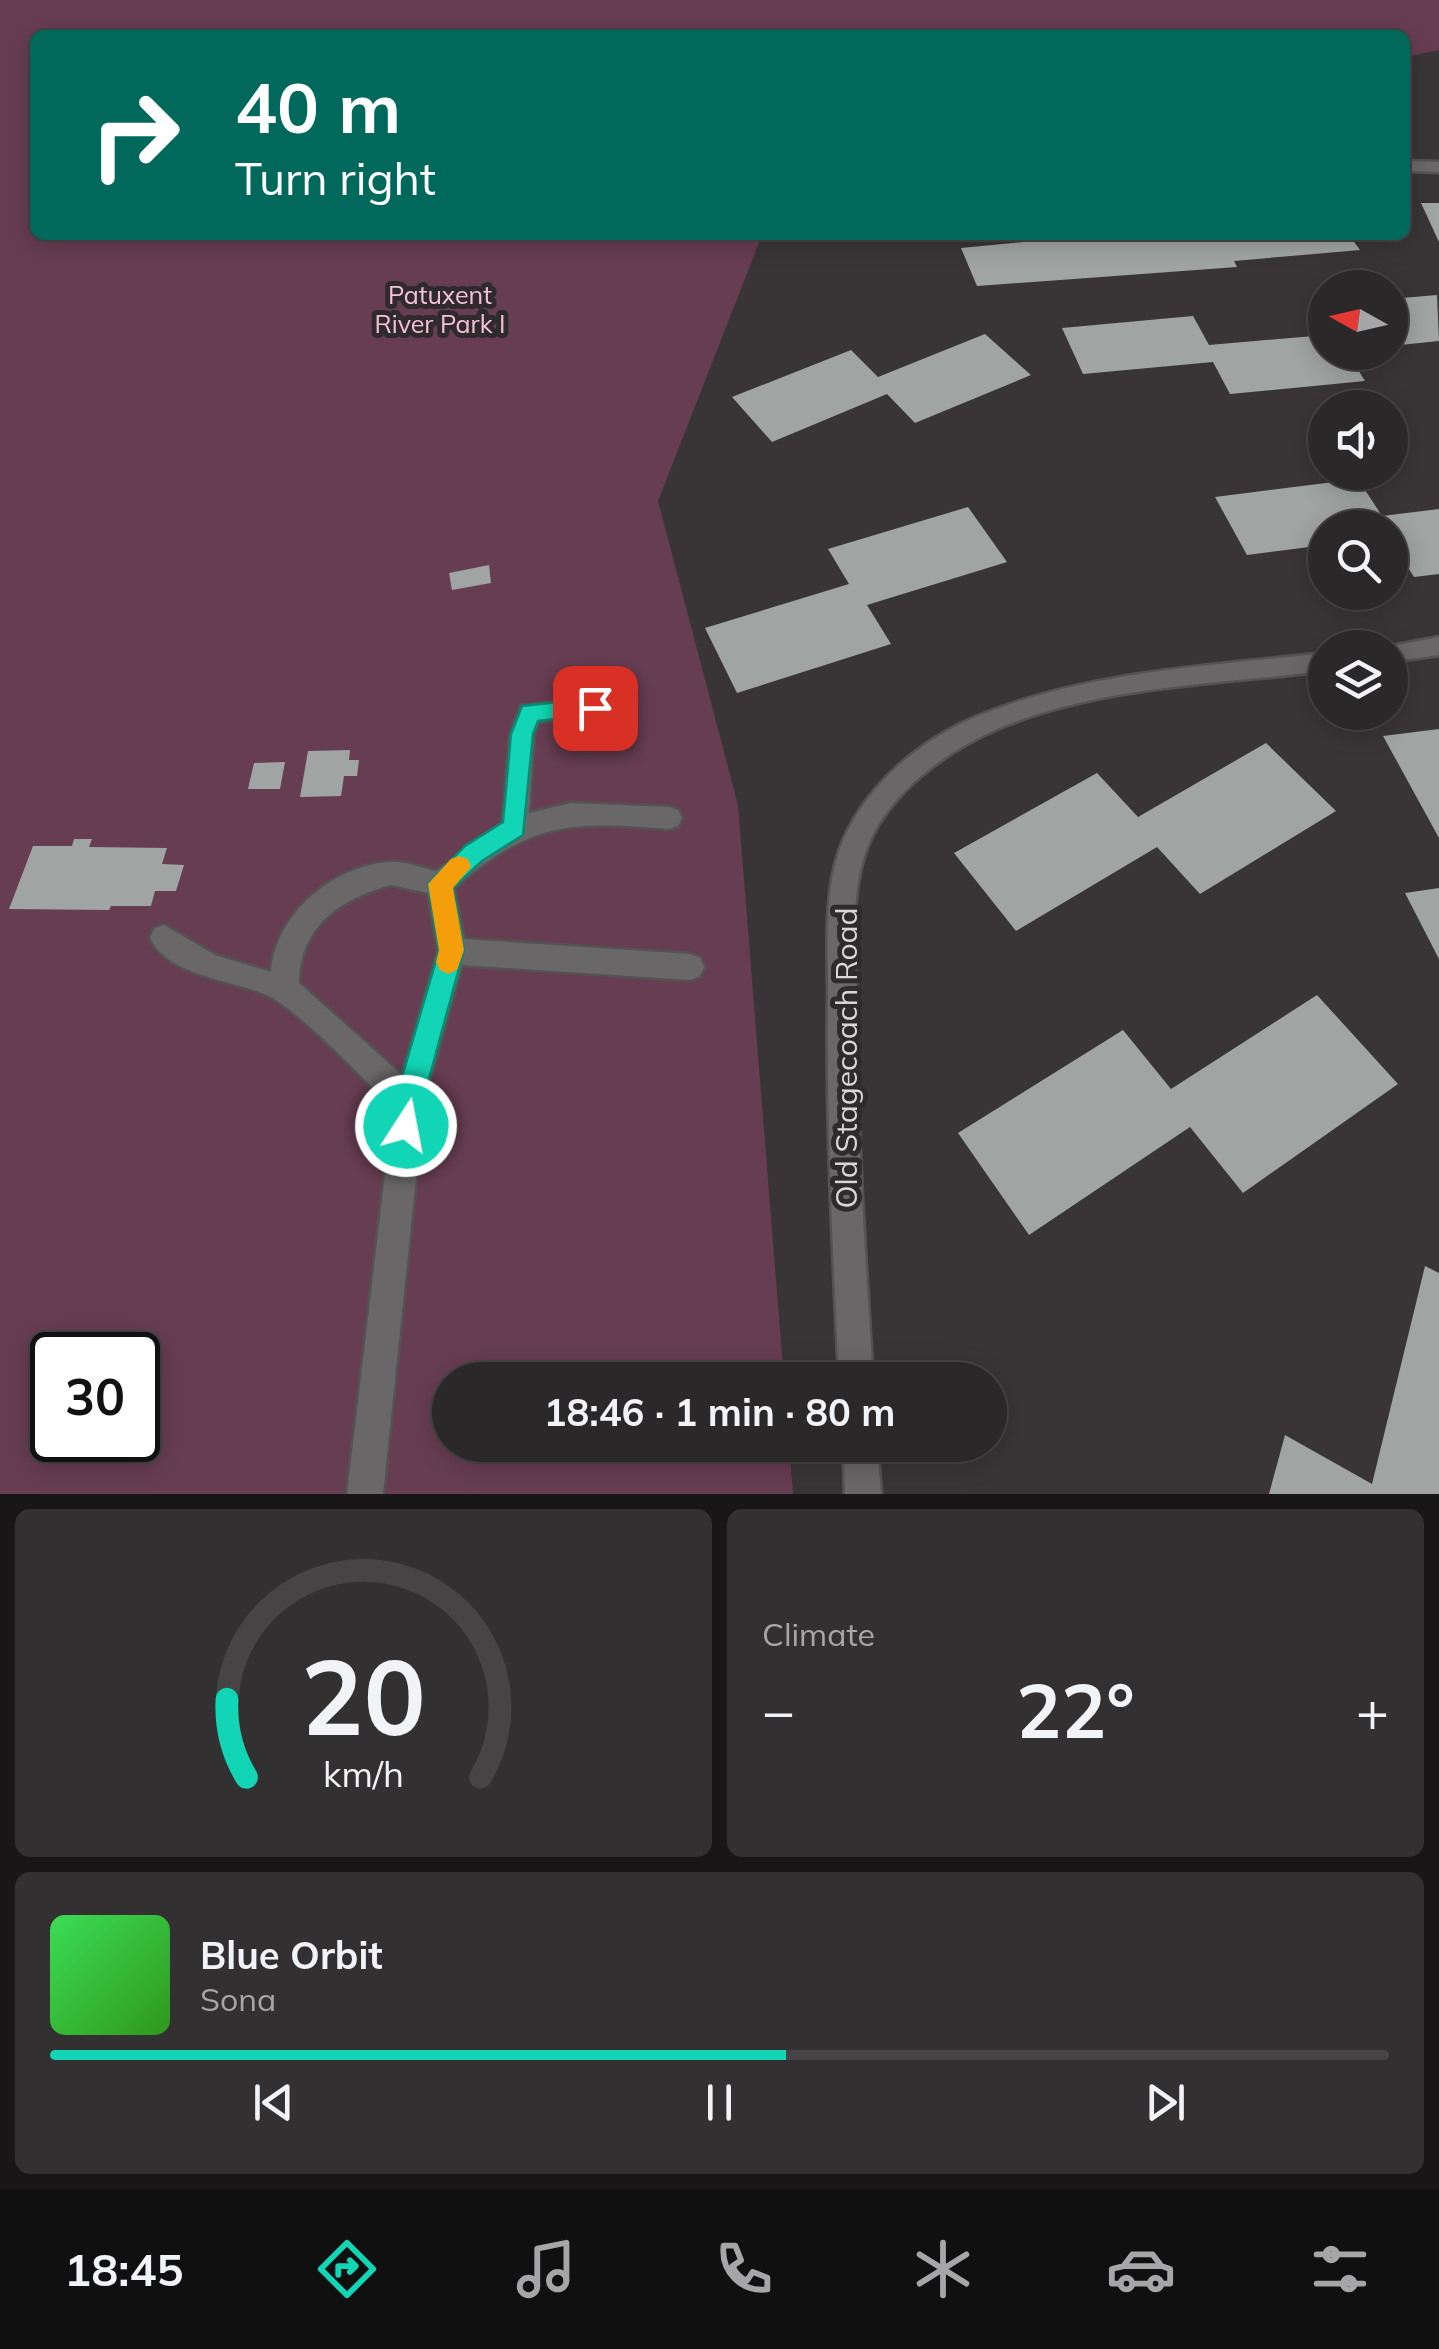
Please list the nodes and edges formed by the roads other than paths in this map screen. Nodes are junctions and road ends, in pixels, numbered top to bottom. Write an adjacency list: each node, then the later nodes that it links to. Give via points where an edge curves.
1 (1410, 166): 2 (street)
2 (1439, 168)
3 (1439, 646): 4 (street)
4 (1408, 650)
5 (1308, 664): 15 (street, Old Stagecoach Road, via 1102,692 1014,713 954,741 877,806 858,836 843,906 841,1100)
6 (595, 708): 8 (street, via 530,713 522,734)
7 (669, 818): 8 (street, via 536,818)
8 (514, 828): 9 (street)
9 (440, 884): 11 (street); 13 (street, via 391,872 354,882 320,902 296,932 284,968)
10 (164, 938): 13 (street, via 208,966)
11 (452, 950): 12 (street); 14 (street)
12 (690, 967)
13 (285, 990): 14 (street)
14 (409, 1101): 17 (street)
15 (855, 1362)
16 (861, 1462): 18 (street)
17 (365, 1494)
18 (863, 1494)

